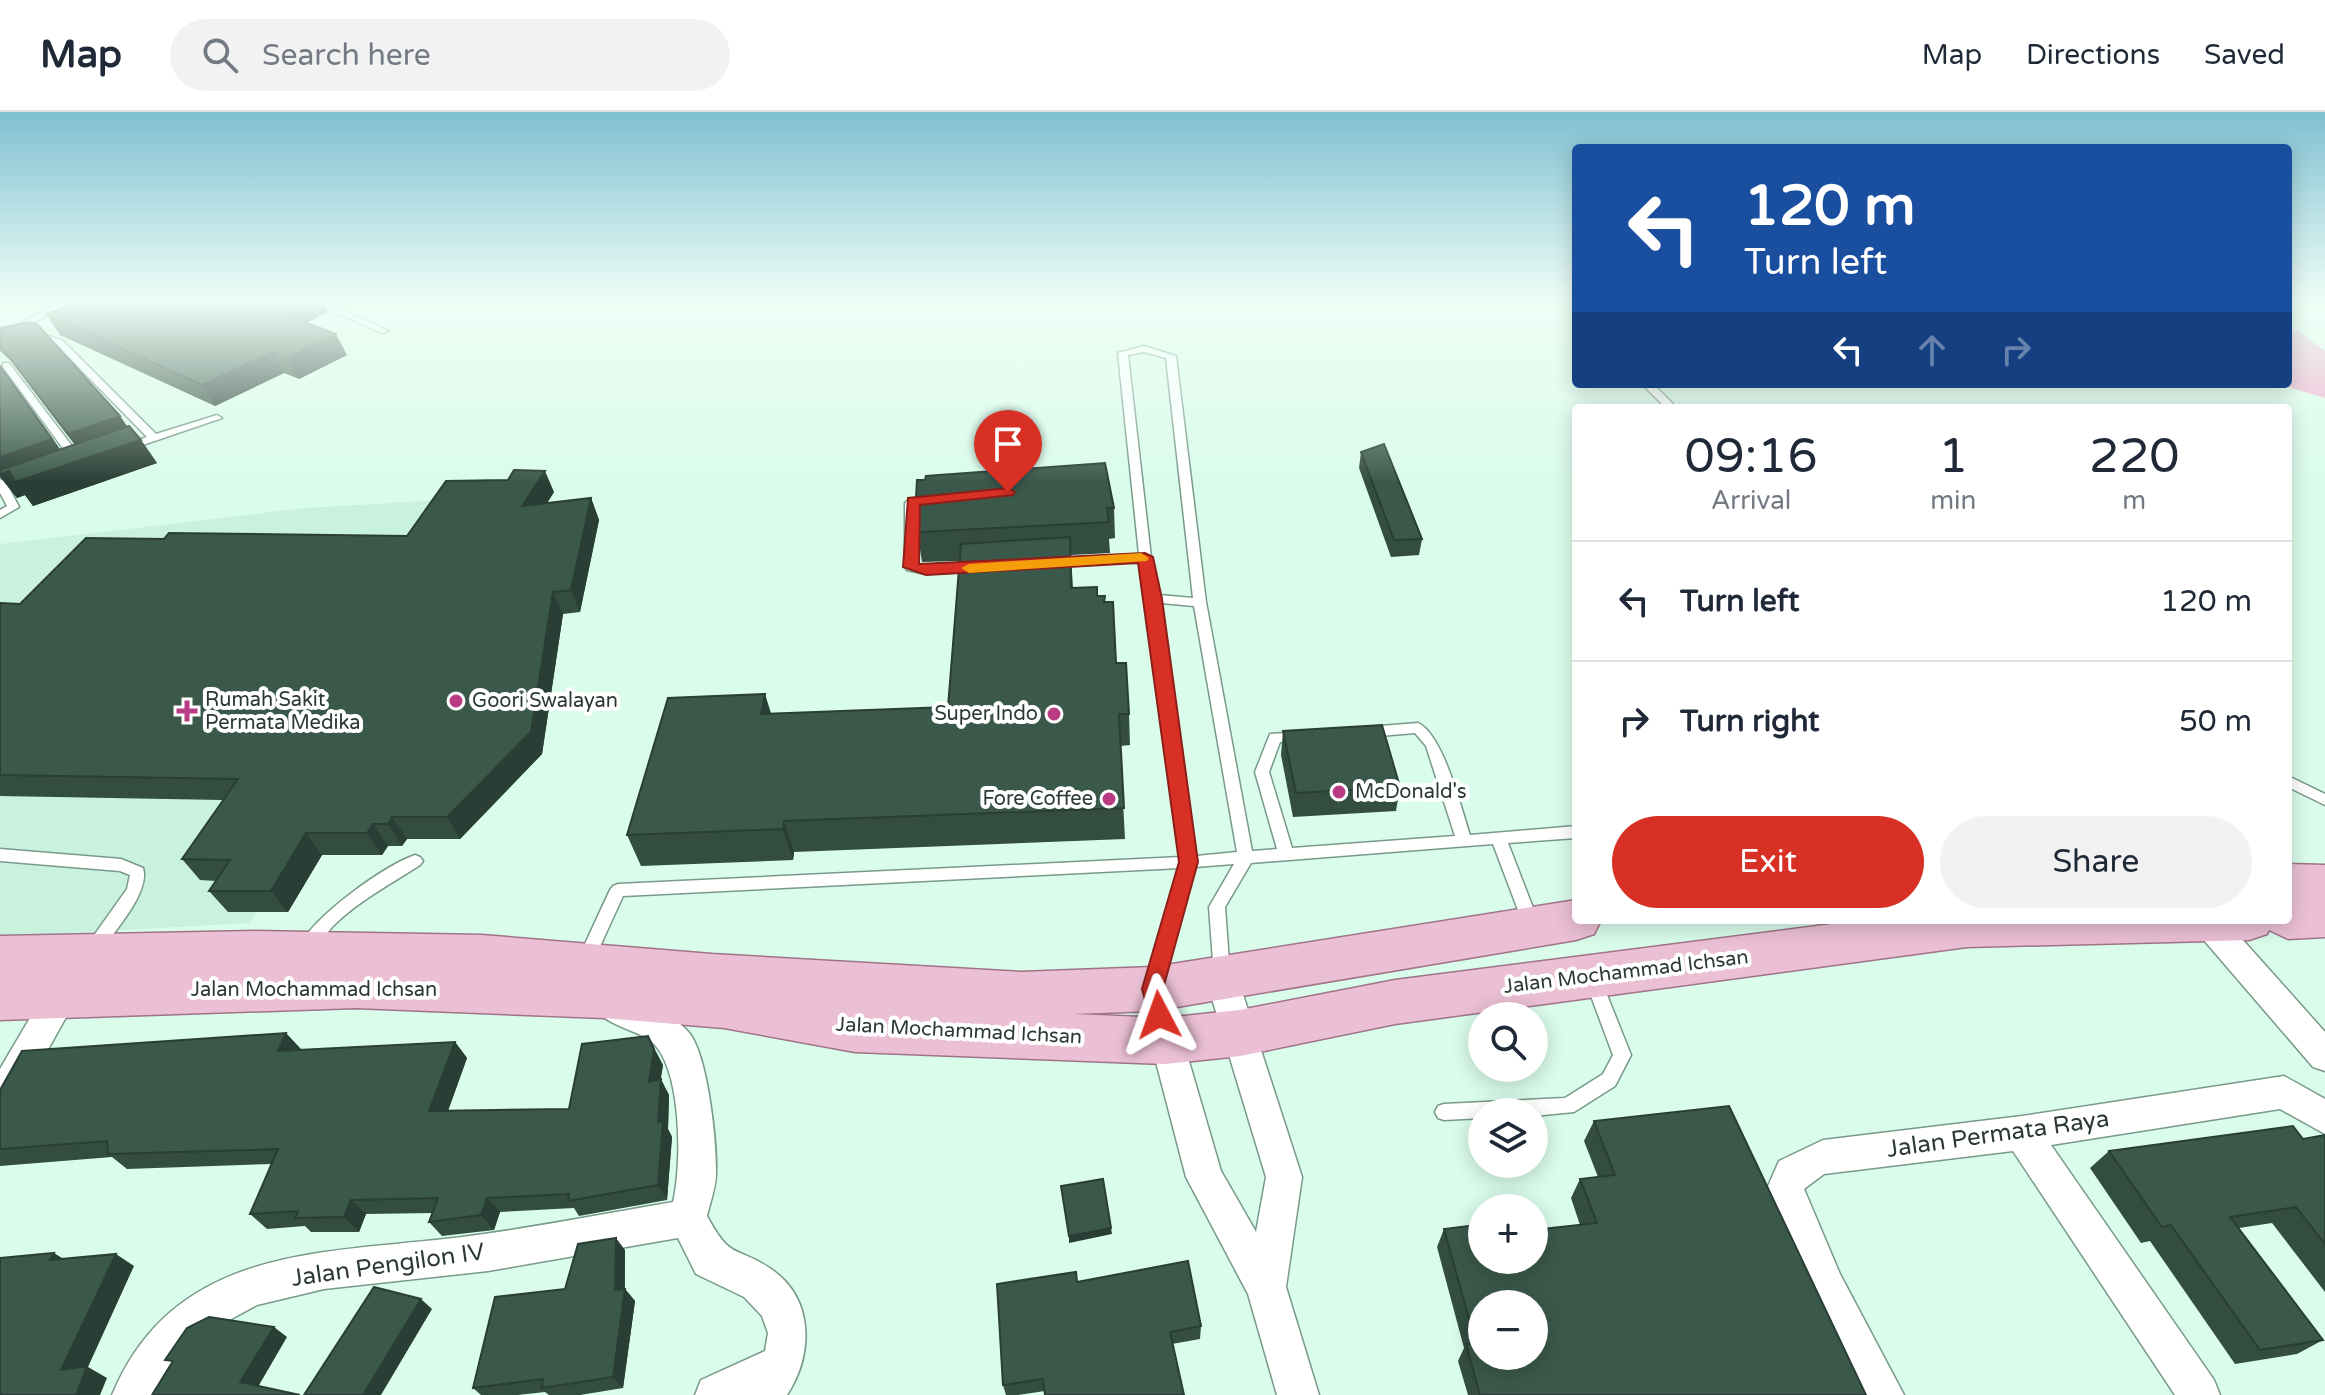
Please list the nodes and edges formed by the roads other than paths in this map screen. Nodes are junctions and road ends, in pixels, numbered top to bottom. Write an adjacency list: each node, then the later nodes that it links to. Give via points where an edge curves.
1 (80, 363): 8 (lane)
2 (1124, 363): 17 (lane)
3 (1172, 363): 21 (lane)
4 (6, 365): 11 (lane)
5 (1651, 388): 6 (lane)
6 (1668, 404)
7 (217, 418): 8 (lane)
8 (154, 438): 9 (lane)
9 (110, 453)
10 (95, 459): 11 (lane)
11 (80, 464): 12 (lane)
12 (65, 469)
13 (21, 485): 14 (lane)
14 (3, 486): 16 (lane, via 13,507)
15 (947, 497): 19 (lane, via 911,503 911,567)
16 (0, 515)
17 (1145, 557): 18 (lane); 20 (lane)
18 (1034, 565)
19 (987, 567)
20 (1154, 599): 21 (lane); 33 (lane)
21 (1200, 602): 31 (lane)
22 (1346, 733): 28 (lane, via 1418,728 1432,744)
23 (1318, 735): 29 (lane, via 1275,737 1262,772)
24 (2292, 783): 25 (lane)
25 (2325, 800)
26 (1572, 832): 27 (lane)
27 (1498, 837): 28 (lane); 38 (lane)
28 (1464, 839): 29 (lane)
29 (1286, 853): 31 (lane)
30 (0, 855): 43 (lane, via 121,865 138,872 134,891)
31 (1246, 858): 33 (lane); 45 (lane, via 1217,907)
32 (415, 861): 42 (lane, via 315,934)
33 (1189, 862): 46 (lane, via 618,890); 47 (lane)
34 (2292, 883): 35 (main road)
35 (2325, 884)
36 (2325, 917): 37 (main road)
37 (2292, 919)
38 (1554, 923): 45 (main road, Jalan Mochammad Ichsan)
39 (2037, 924): 44 (main road, Jalan Mochammad Ichsan, via 1967,927)
40 (2230, 924): 51 (street)
41 (0, 957): 43 (main road, Jalan Mochammad Ichsan)
42 (293, 970): 43 (main road, Jalan Mochammad Ichsan); 46 (main road, Jalan Mochammad Ichsan, via 356,986)
43 (75, 975): 48 (main road, Jalan Mochammad Ichsan); 52 (street)
44 (1592, 976): 49 (main road, Jalan Mochammad Ichsan, via 1395,1002); 53 (lane, via 1622,1055 1609,1080 1568,1106)
45 (1222, 979): 47 (main road, Jalan Mochammad Ichsan); 49 (street)
46 (593, 980): 47 (main road, Jalan Mochammad Ichsan, via 1021,994); 50 (main road, Jalan Mochammad Ichsan, via 855,1029); 56 (street, via 611,1006 662,1030 678,1045 688,1072 698,1175)
47 (1153, 989): 50 (street)
48 (0, 998)
49 (1240, 1033): 50 (main road, Jalan Mochammad Ichsan); 57 (street, via 1284,1177)
50 (1165, 1041): 57 (street, via 1204,1177)
51 (2325, 1056)
52 (0, 1101)
53 (1444, 1112)
54 (2325, 1118): 55 (street, Jalan Permata Raya, via 2284,1092)
55 (2022, 1133): 62 (street, Jalan Permata Raya, via 1823,1157 1798,1167 1786,1181 1784,1193 1826,1288); 63 (street)
56 (688, 1218): 58 (street, via 710,1260 758,1283 777,1303 788,1333); 59 (street, Jalan Pengilon IV, via 463,1256 326,1270 264,1284 193,1317 150,1364)
57 (1266, 1287): 61 (street)
58 (774, 1379): 60 (street)
59 (133, 1395)
60 (716, 1395)
61 (1298, 1395)
62 (1883, 1395)
63 (2199, 1395)

